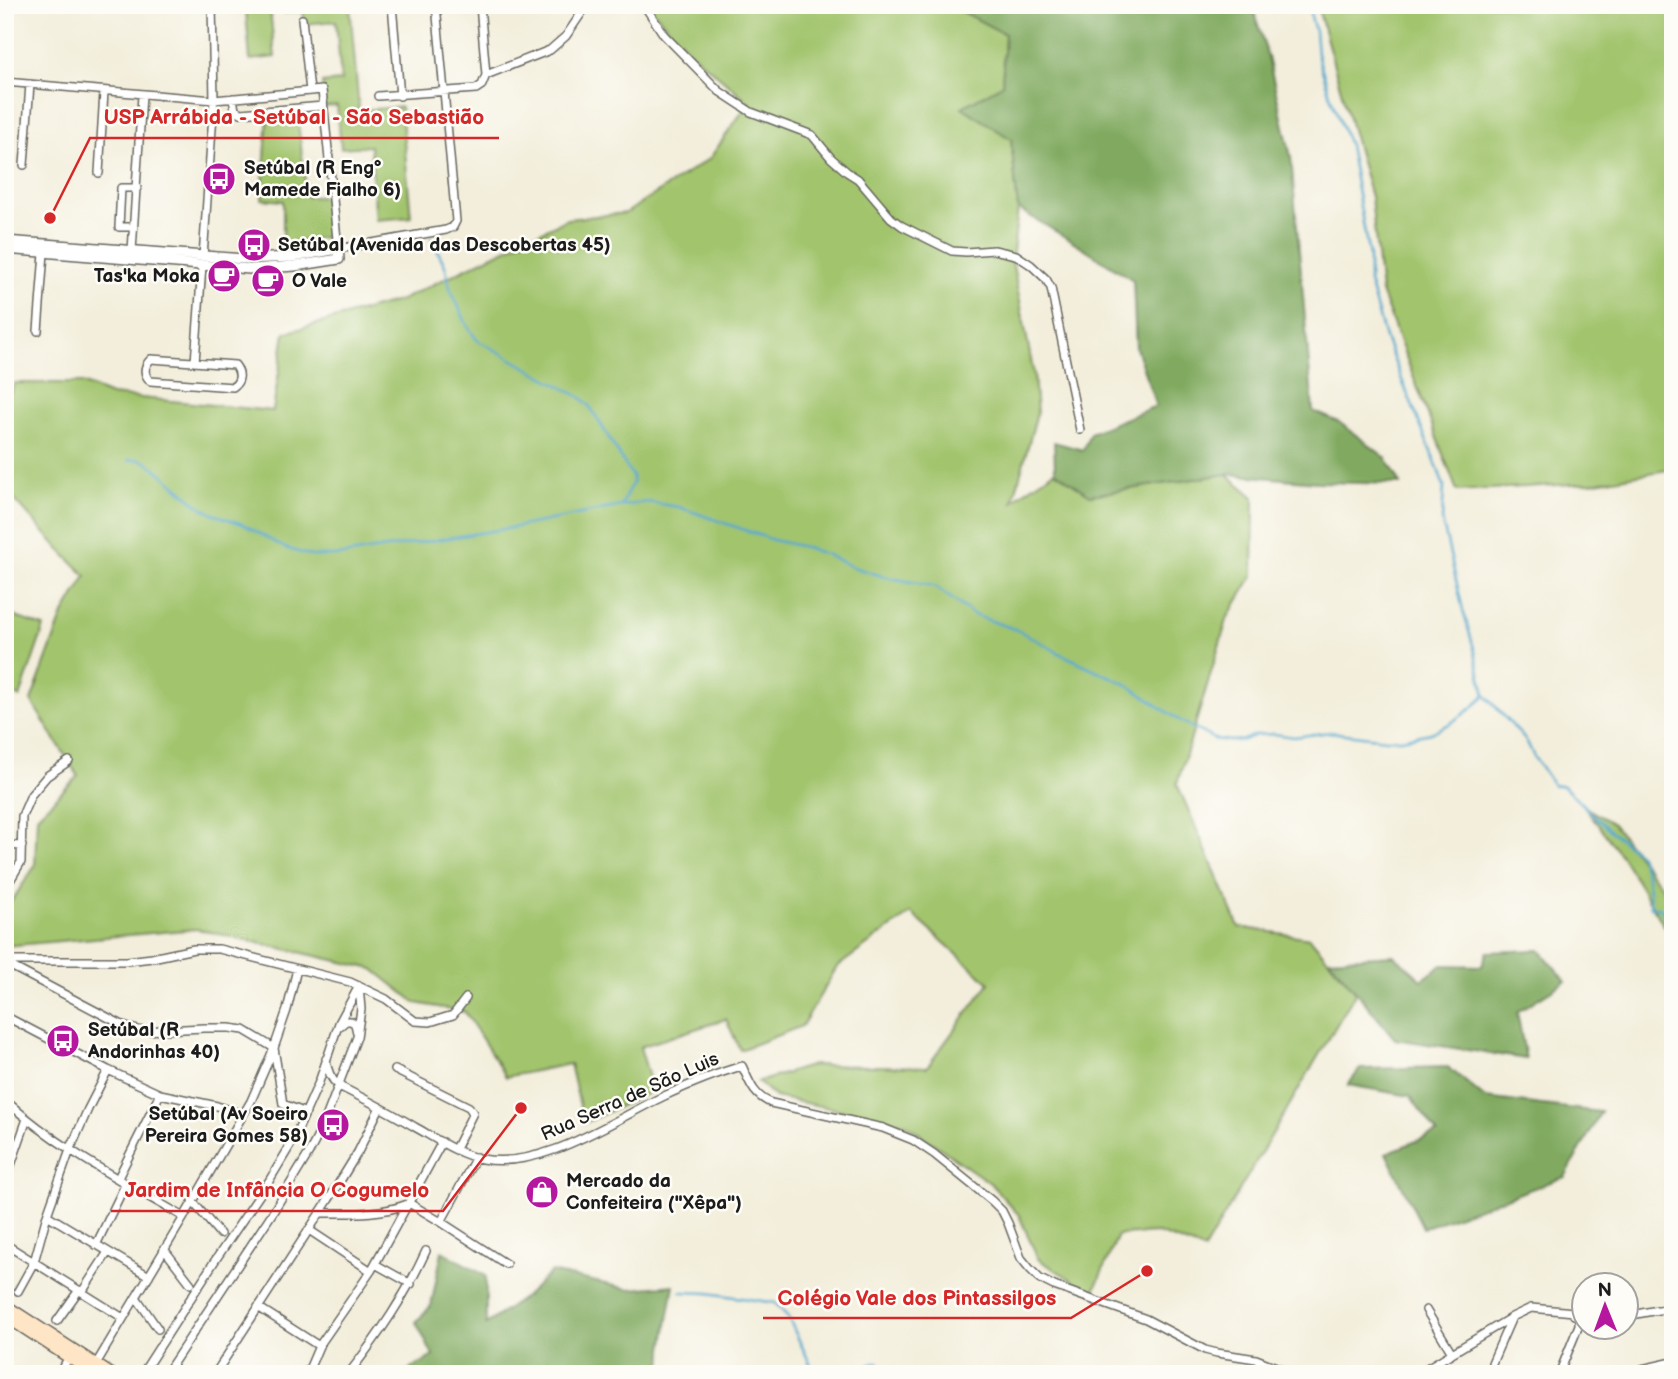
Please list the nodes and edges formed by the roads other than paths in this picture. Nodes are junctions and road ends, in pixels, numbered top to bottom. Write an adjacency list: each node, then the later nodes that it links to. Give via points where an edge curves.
1 (212, 5): 18 (street)
2 (392, 5): 16 (street)
3 (436, 5): 13 (street)
4 (480, 5): 8 (street)
5 (587, 5): 8 (street, via 550,50)
6 (644, 5): 32 (street, via 664,35 719,91 751,112 811,135 902,226 952,251 994,250 1016,255 1046,279)
7 (302, 19): 11 (street)
8 (486, 75): 13 (street, via 479,87)
9 (5, 82): 10 (street)
10 (30, 84): 12 (street); 20 (street)
11 (310, 91): 17 (street); 19 (street, via 321,90)
12 (104, 92): 14 (street); 21 (street)
13 (444, 92): 16 (street); 26 (street, via 455,224 446,230)
14 (142, 95): 18 (street); 22 (street)
15 (377, 96): 16 (street)
16 (400, 96)
17 (233, 98): 18 (street); 19 (street, via 234,110 241,113)
18 (214, 100): 29 (street)
19 (323, 106): 26 (street)
20 (24, 165)
21 (99, 173)
22 (136, 188): 23 (street); 23 (street, via 121,188 119,227)
23 (134, 226): 27 (street)
24 (5, 241): 27 (street)
25 (5, 249): 28 (street)
26 (338, 249): 29 (street, via 339,258 295,266 250,269)
27 (132, 251): 29 (street)
28 (44, 253): 29 (street); 30 (street)
29 (202, 261): 31 (street)
30 (37, 331)
31 (195, 362): 31 (street, via 235,365 238,383 233,387 150,381 145,369 151,359)
32 (1080, 430)
33 (69, 761): 35 (street, via 47,776 32,795 22,816)
34 (5, 845): 35 (street)
35 (22, 846): 36 (street, via 20,862)
36 (5, 888)
37 (44, 961): 38 (street); 39 (street, via 127,961 219,949); 40 (street, via 34,969)
38 (5, 962): 40 (street)
39 (297, 969): 41 (street); 46 (street)
40 (39, 982): 46 (street, via 127,1027 143,1031 237,1028)
41 (359, 986): 42 (street, via 415,1021 453,1015); 44 (street); 45 (street)
42 (466, 998)
43 (5, 1016): 48 (street)
44 (337, 1029): 45 (street, via 351,1021); 47 (street)
45 (357, 1037): 50 (street)
46 (274, 1048): 54 (street, via 283,1104); 55 (street)
47 (326, 1059): 50 (street); 54 (street)
48 (108, 1070): 51 (street); 59 (street)
49 (394, 1070): 58 (street, via 469,1107 471,1121)
50 (339, 1086): 53 (street, Rua Serra de São Luis); 107 (street, via 309,1153)
51 (160, 1094): 55 (street); 61 (street)
52 (5, 1100): 56 (street)
53 (380, 1107): 57 (street, Rua Serra de São Luis); 66 (street)
54 (306, 1113): 106 (street, via 269,1181)
55 (243, 1114): 64 (street)
56 (27, 1119): 59 (street); 62 (street)
57 (442, 1142): 58 (street, Rua Serra de São Luis); 65 (street)
58 (455, 1149): 60 (street, Rua Serra de São Luis)
59 (70, 1150): 61 (street); 67 (street)
60 (476, 1157): 69 (street); 110 (street, Rua Serra de São Luis, via 507,1160 558,1149 688,1085 742,1066 755,1092 771,1103 883,1128 933,1154 1002,1211 1021,1258 1047,1283 1146,1319 1205,1350 1256,1359)
61 (118, 1178): 63 (street)
62 (5, 1182)
63 (126, 1183): 68 (street); 73 (street)
64 (193, 1202): 68 (street); 71 (street)
65 (408, 1203): 66 (street, via 392,1210); 69 (street); 79 (street)
66 (320, 1213): 70 (street)
67 (47, 1215): 73 (street); 77 (street)
68 (184, 1217): 74 (street)
69 (441, 1222): 78 (street)
70 (309, 1230): 79 (street); 87 (street)
71 (220, 1234)
72 (5, 1244): 77 (street)
73 (96, 1245): 76 (street)
74 (164, 1249): 80 (street); 81 (street)
75 (425, 1251): 82 (street)
76 (108, 1252): 80 (street); 84 (street)
77 (34, 1262): 83 (street); 84 (street)
78 (506, 1264)
79 (373, 1267): 82 (street); 98 (street)
80 (149, 1276): 85 (street)
81 (191, 1284)
82 (411, 1284): 103 (street)
83 (18, 1291)
84 (80, 1291): 94 (street); 95 (street)
85 (136, 1297): 94 (street); 96 (street)
86 (5, 1305): 102 (main road)
87 (258, 1307): 98 (street); 108 (street)
88 (1673, 1309): 90 (street)
89 (1426, 1310): 99 (street)
90 (1640, 1313)
91 (1570, 1314): 93 (street, via 1531,1308)
92 (5, 1317): 100 (main road)
93 (1513, 1317): 99 (street); 112 (street)
94 (123, 1318): 102 (street)
95 (58, 1321)
96 (158, 1329)
97 (1573, 1340): 113 (street)
98 (319, 1346): 109 (street)
99 (1452, 1353): 111 (street)
100 (69, 1358): 102 (main road); 104 (street)
101 (1673, 1362): 114 (street)
102 (95, 1369): 105 (main road)
103 (350, 1373)
104 (58, 1374)
105 (111, 1374)
106 (142, 1374)
107 (166, 1374)
108 (215, 1374)
109 (307, 1374)
110 (1294, 1374)
111 (1417, 1374)
112 (1491, 1374)
113 (1559, 1374)
114 (1633, 1374)

